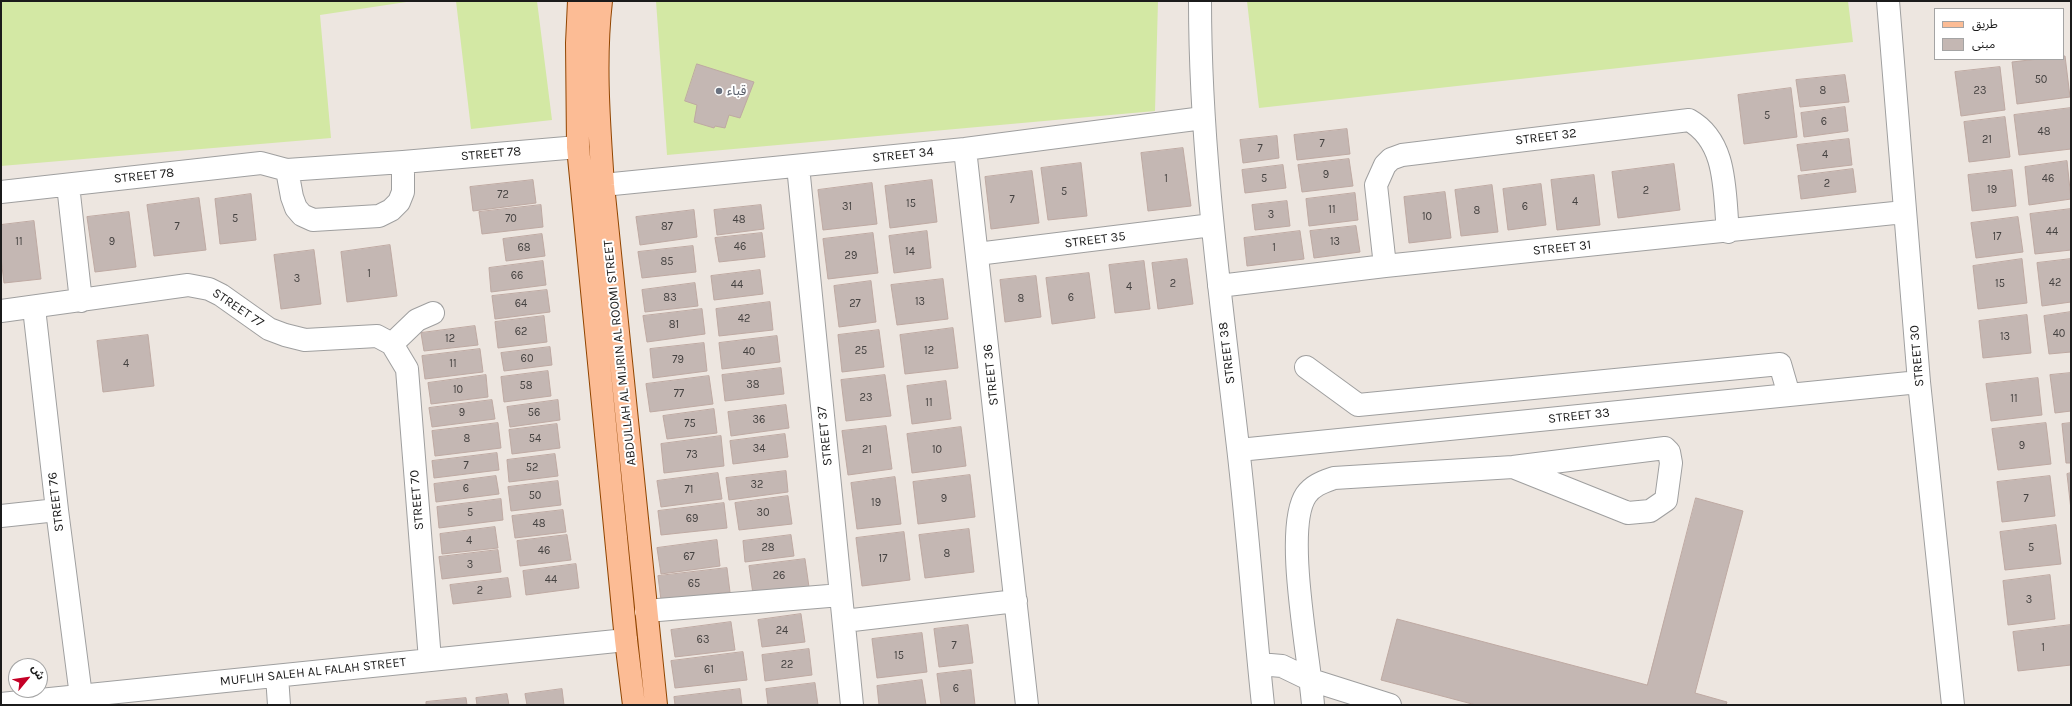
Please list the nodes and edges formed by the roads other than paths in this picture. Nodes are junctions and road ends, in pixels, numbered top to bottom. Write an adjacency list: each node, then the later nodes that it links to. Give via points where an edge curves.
1 (579, 1): 6 (main road, ABDULLAH AL MIJRIN AL ROOMI STREET)
2 (601, 1): 12 (main road, ABDULLAH AL MIJRIN AL ROOMI STREET, via 598,42)
3 (1200, 1): 5 (street, STREET 38)
4 (1888, 3): 14 (street, STREET 30)
5 (1203, 118): 7 (street, STREET 34); 15 (street, STREET 38)
6 (578, 147): 8 (street, STREET 78); 36 (main road, ABDULLAH AL MIJRIN AL ROOMI STREET)
7 (965, 149): 9 (street, STREET 34); 17 (street, STREET 36)
8 (403, 162): 10 (street, STREET 78); 10 (street, via 403,192 400,202 379,216 313,220 302,215 292,197)
9 (798, 166): 12 (street, STREET 34); 32 (street, STREET 37)
10 (287, 170): 11 (street, STREET 78, via 261,163)
11 (68, 185): 13 (street, STREET 78); 20 (street)
12 (603, 185): 34 (main road, ABDULLAH AL MIJRIN AL ROOMI STREET)
13 (1, 192)
14 (1904, 212): 16 (street, STREET 31); 26 (street, STREET 30)
15 (1212, 225): 17 (street, STREET 35); 19 (street, STREET 38)
16 (1728, 232): 18 (street, STREET 31); 18 (street, STREET 32, via 1721,159 1708,135 1700,126 1689,120 1402,155 1391,159 1385,165 1376,185)
17 (977, 254): 33 (street, STREET 36)
18 (1384, 266): 19 (street, STREET 31)
19 (1219, 286): 28 (street, STREET 38)
20 (81, 301): 21 (street, STREET 77); 24 (street, STREET 77, via 188,286 209,289 221,295 269,329 285,335 305,340 377,336)
21 (34, 308): 22 (street, STREET 77); 30 (street, STREET 76)
22 (1, 311)
23 (433, 313): 24 (street, via 417,320)
24 (392, 344): 37 (street, STREET 70, via 407,369)
25 (1306, 367): 27 (street, via 1358,406 1780,364)
26 (1919, 382): 27 (street, STREET 33); 51 (street, STREET 30)
27 (1789, 395): 28 (street, STREET 33)
28 (1239, 450): 38 (street, STREET 38)
29 (1513, 466): 29 (street, via 1665,448 1669,452 1671,463 1666,500 1650,511 1628,513); 40 (street, via 1334,478 1316,484 1306,495 1298,515 1297,566)
30 (57, 510): 31 (street); 41 (street, STREET 76)
31 (1, 516)
32 (841, 595): 34 (street); 35 (street, STREET 37)
33 (1016, 601): 35 (street); 47 (street, STREET 36)
34 (646, 612): 45 (main road, ABDULLAH AL MIJRIN AL ROOMI STREET)
35 (844, 621): 46 (street, STREET 37)
36 (626, 640): 37 (street, MUFLIH SALEH AL FALAH STREET); 44 (main road, ABDULLAH AL MIJRIN AL ROOMI STREET)
37 (430, 660): 39 (street, MUFLIH SALEH AL FALAH STREET)
38 (1259, 664): 40 (street, via 1282,666); 48 (street, STREET 38)
39 (276, 676): 41 (street, MUFLIH SALEH AL FALAH STREET); 43 (street)
40 (1311, 680): 49 (street); 50 (street)
41 (81, 696): 42 (street, MUFLIH SALEH AL FALAH STREET)
42 (1, 704)
43 (279, 705)
44 (634, 705)
45 (656, 705)
46 (852, 705)
47 (1027, 705)
48 (1263, 705)
49 (1313, 705)
50 (1390, 705)
51 (1953, 705)

